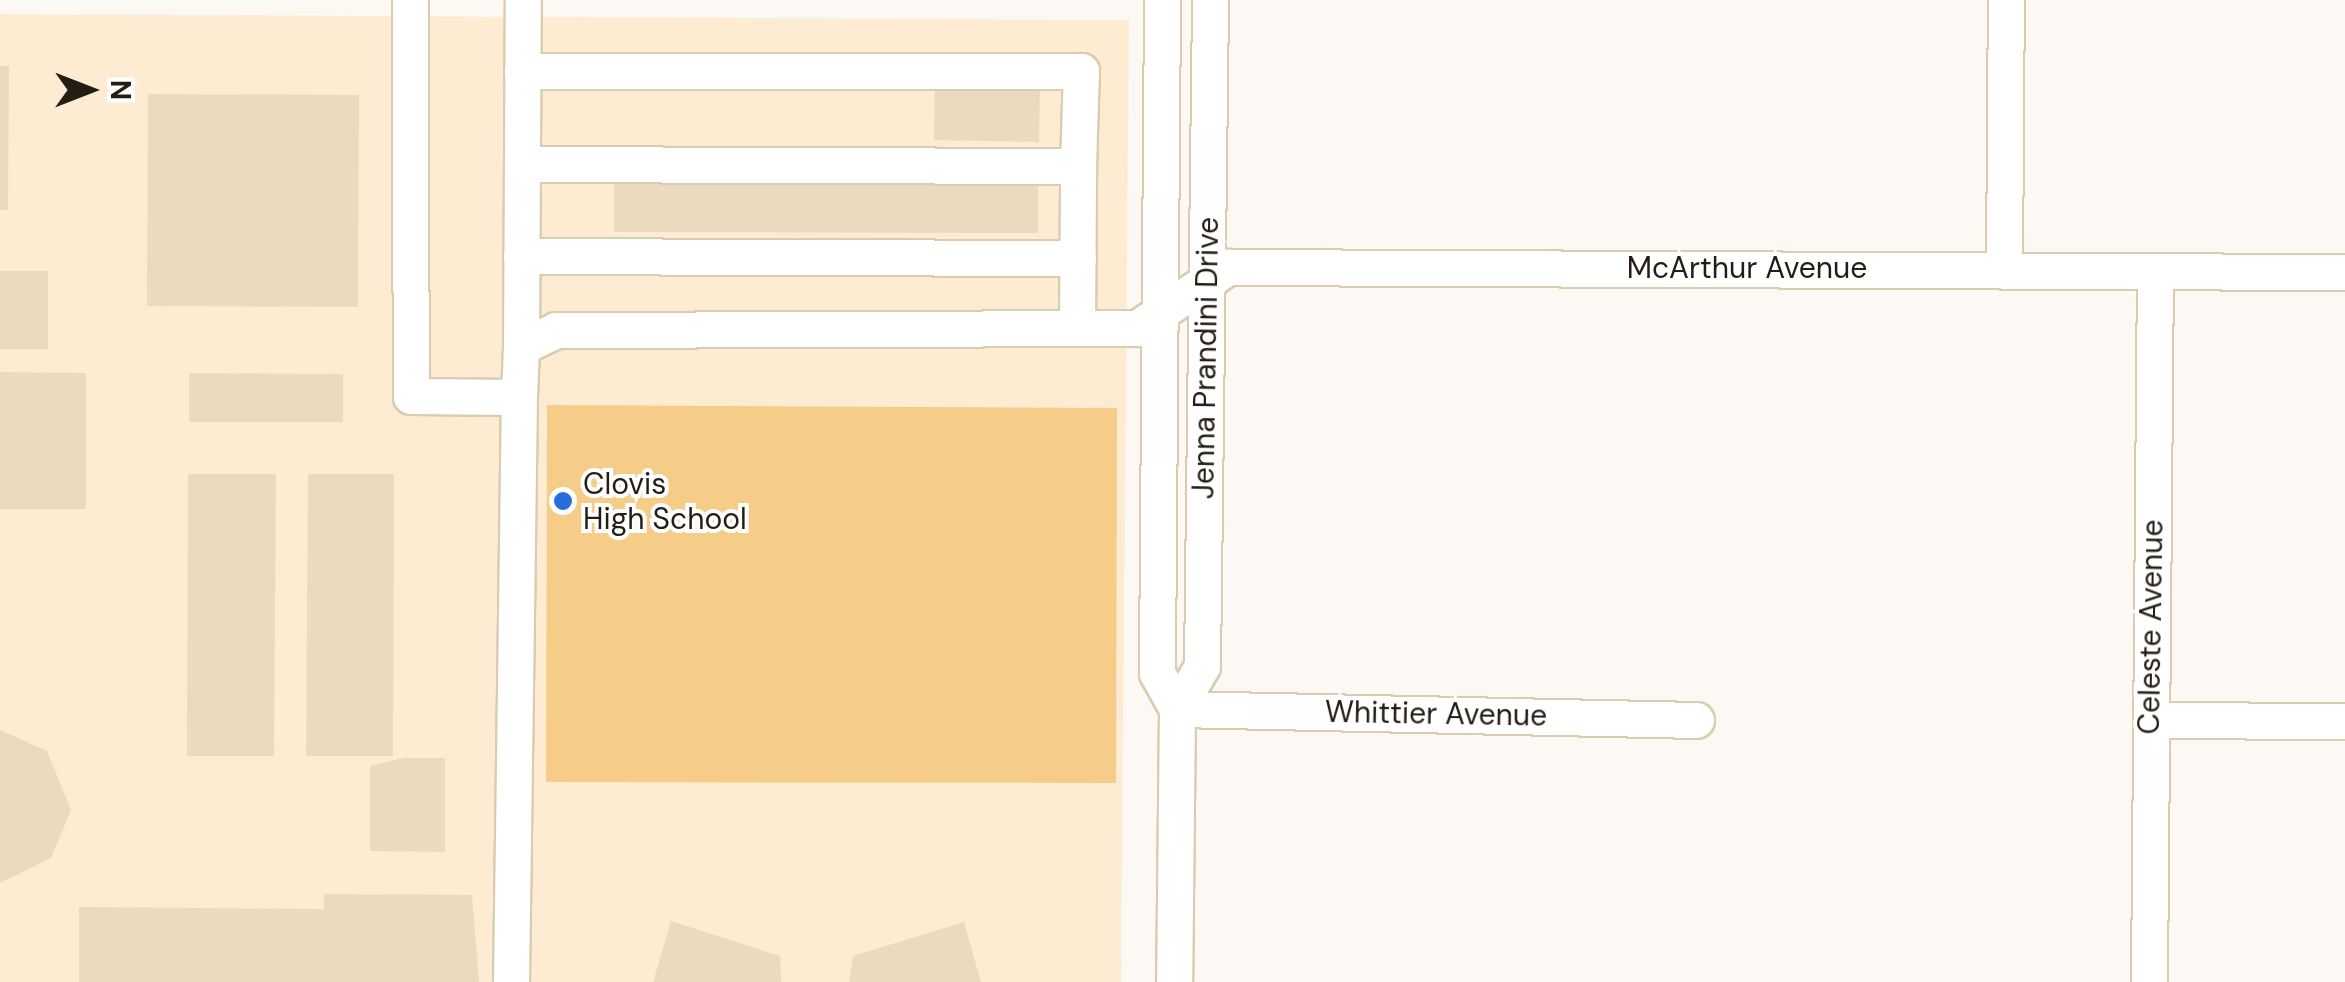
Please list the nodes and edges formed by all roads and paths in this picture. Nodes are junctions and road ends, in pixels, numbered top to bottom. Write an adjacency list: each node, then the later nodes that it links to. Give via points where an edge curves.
1 (410, 0): 18 (street, via 410,396)
2 (523, 0): 6 (street)
3 (1162, 0): 15 (street, Jenna Prandini Drive)
4 (1210, 0): 14 (street, Jenna Prandini Drive)
5 (2006, 0): 11 (street)
6 (522, 70): 7 (street); 8 (street, via 1081,72)
7 (522, 164): 8 (street); 9 (street)
8 (1078, 166): 10 (street)
9 (521, 256): 10 (street); 17 (street)
10 (1078, 258): 16 (street)
11 (2004, 268): 12 (street, McArthur Avenue); 14 (street, McArthur Avenue, via 1228,267)
12 (2154, 272): 13 (street, McArthur Avenue); 21 (street, Celeste Avenue)
13 (2345, 272)
14 (1208, 278): 15 (street, McArthur Avenue); 19 (street, Jenna Prandini Drive, via 1202,666)
15 (1161, 310): 16 (street, McArthur Avenue, via 1137,328); 19 (street, Jenna Prandini Drive, via 1157,673)
16 (1077, 328): 17 (street, McArthur Avenue, via 556,330)
17 (520, 347): 18 (street)
18 (519, 397): 23 (street)
19 (1177, 709): 20 (street, Whittier Avenue); 24 (street, Jenna Prandini Drive)
20 (1696, 720)
21 (2150, 720): 22 (street); 25 (street, Celeste Avenue)
22 (2345, 721)
23 (511, 982)
24 (1174, 982)
25 (2148, 982)

